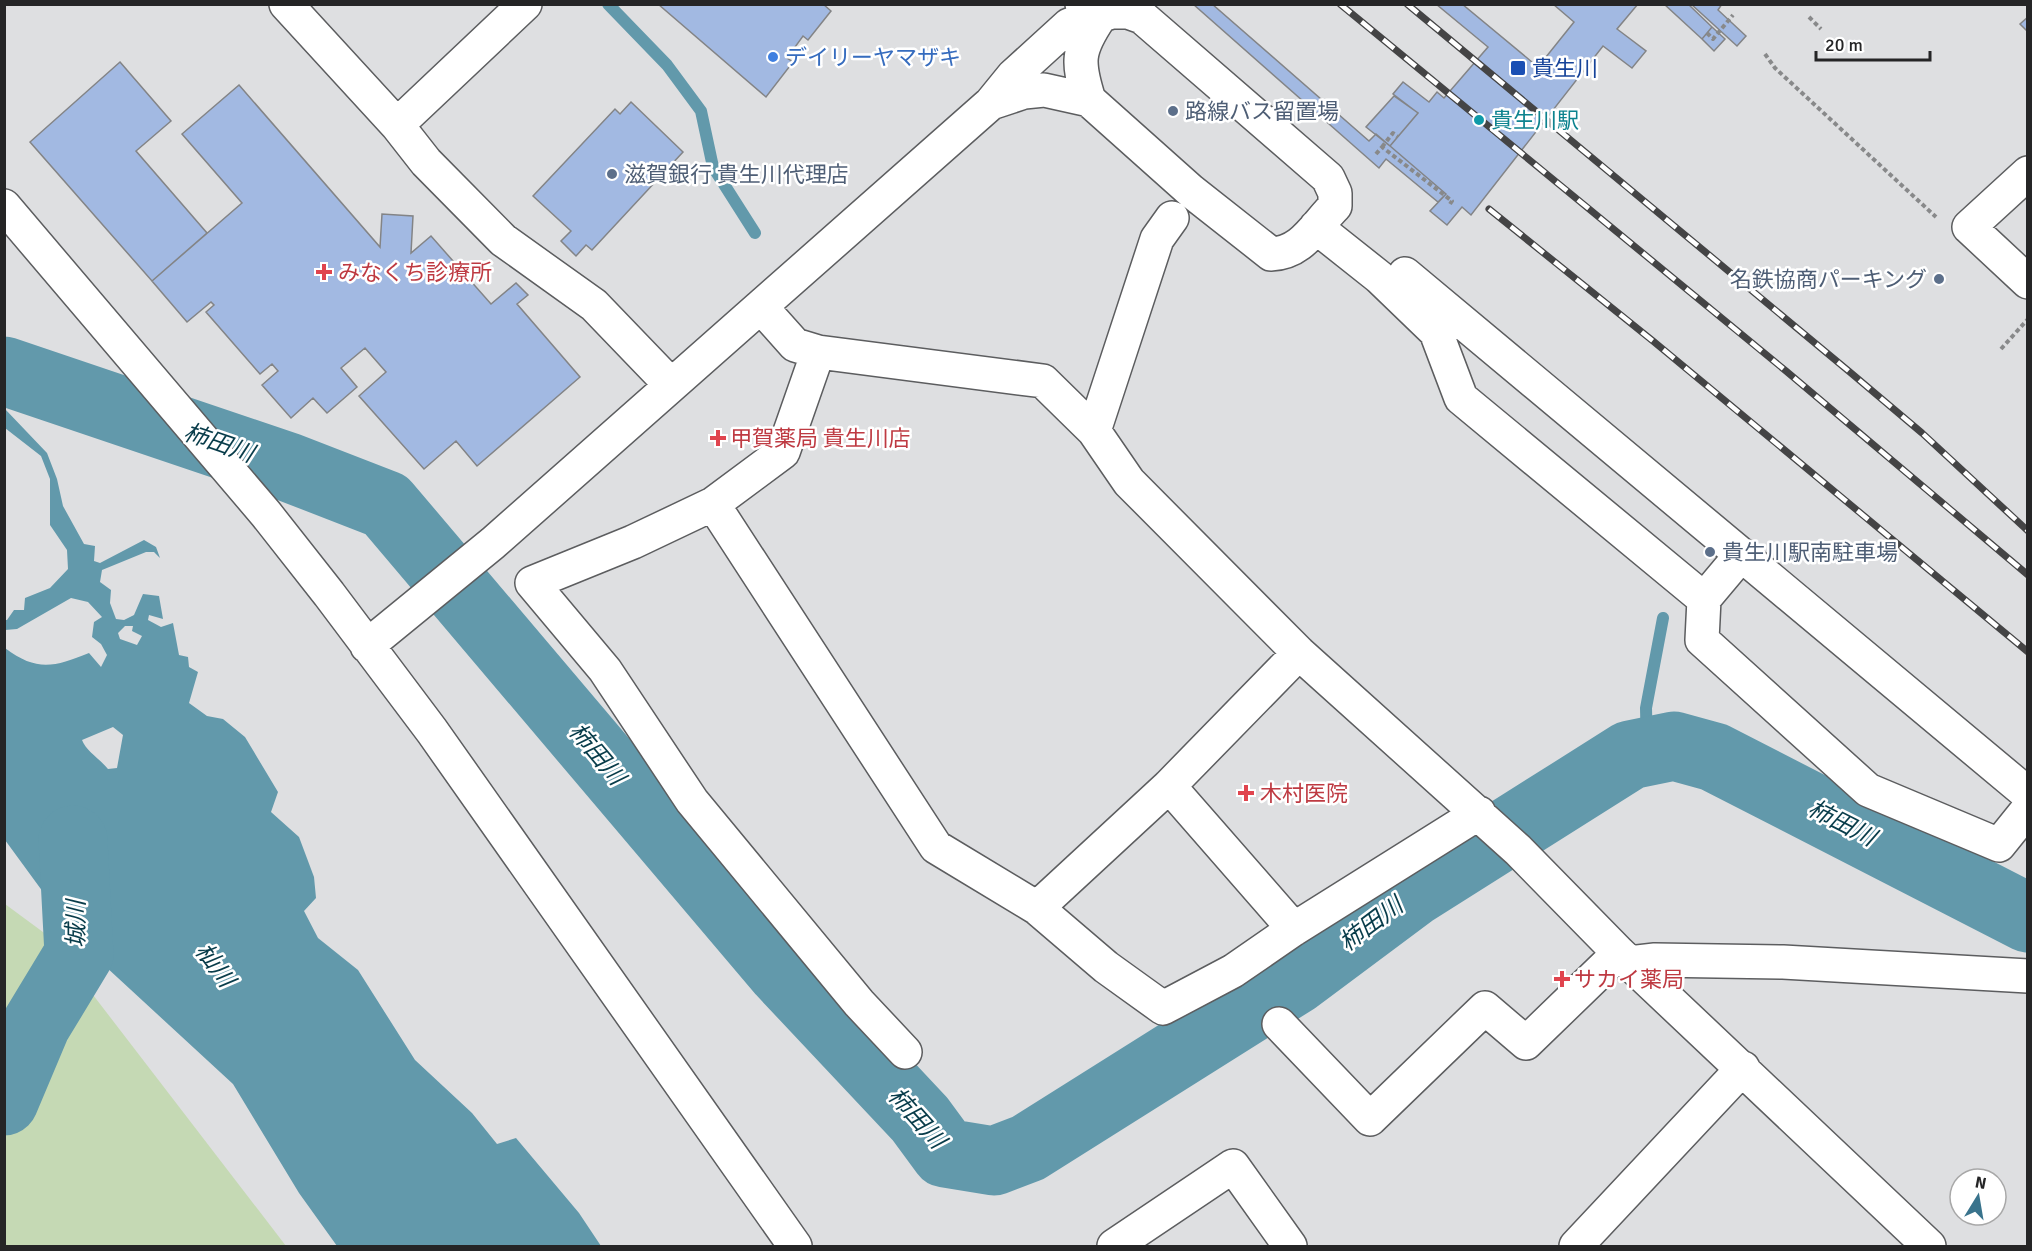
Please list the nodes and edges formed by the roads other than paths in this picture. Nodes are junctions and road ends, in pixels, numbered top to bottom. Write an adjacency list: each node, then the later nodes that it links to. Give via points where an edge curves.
1 (286, 4): 6 (street)
2 (525, 4): 6 (street)
3 (1091, 11): 4 (street, via 1078,61); 5 (street, via 1069,25 1013,76); 10 (street, via 1142,17 1328,178 1335,193 1335,206)
4 (1089, 100): 5 (street, via 1044,90); 10 (street, via 1199,198 1270,254 1295,249)
5 (991, 103): 12 (street)
6 (397, 125): 14 (street, via 426,162 503,240 594,305)
7 (2028, 173): 11 (street, via 1969,227)
8 (4, 206): 19 (street, via 266,514)
9 (1172, 218): 15 (street, via 1157,239)
10 (1323, 219): 17 (street); 18 (street, via 1436,332 1461,398)
11 (2028, 282)
12 (761, 307): 13 (street, via 795,345); 14 (street)
13 (818, 352): 15 (street, via 1043,381); 16 (street, via 783,452)
14 (671, 385): 19 (street, via 493,543)
15 (1094, 431): 20 (street, via 1128,482)
16 (713, 504): 25 (street, via 936,847); 30 (street, via 532,583 605,670 692,801 859,1003)
17 (1742, 555): 18 (street); 22 (street)
18 (1704, 600): 23 (street, via 1701,640 1868,789 1999,845)
19 (367, 646): 32 (street, via 432,731)
20 (1299, 653): 21 (street); 24 (street)
21 (1169, 786): 25 (street); 26 (street)
22 (2028, 794)
23 (2028, 809)
24 (1497, 831): 26 (street); 27 (street)
25 (1037, 908): 26 (street, via 1106,968 1163,1008 1233,971)
26 (1294, 929)
27 (1624, 958): 28 (street, via 1784,962); 29 (street, via 1526,1043 1485,1008 1370,1119); 31 (street)
28 (2028, 976)
29 (1279, 1024)
30 (905, 1052)
31 (1743, 1068): 35 (street); 36 (street)
32 (795, 1246)
33 (1114, 1246): 34 (street, via 1233,1166)
34 (1290, 1246)
35 (1576, 1246)
36 (1929, 1246)

